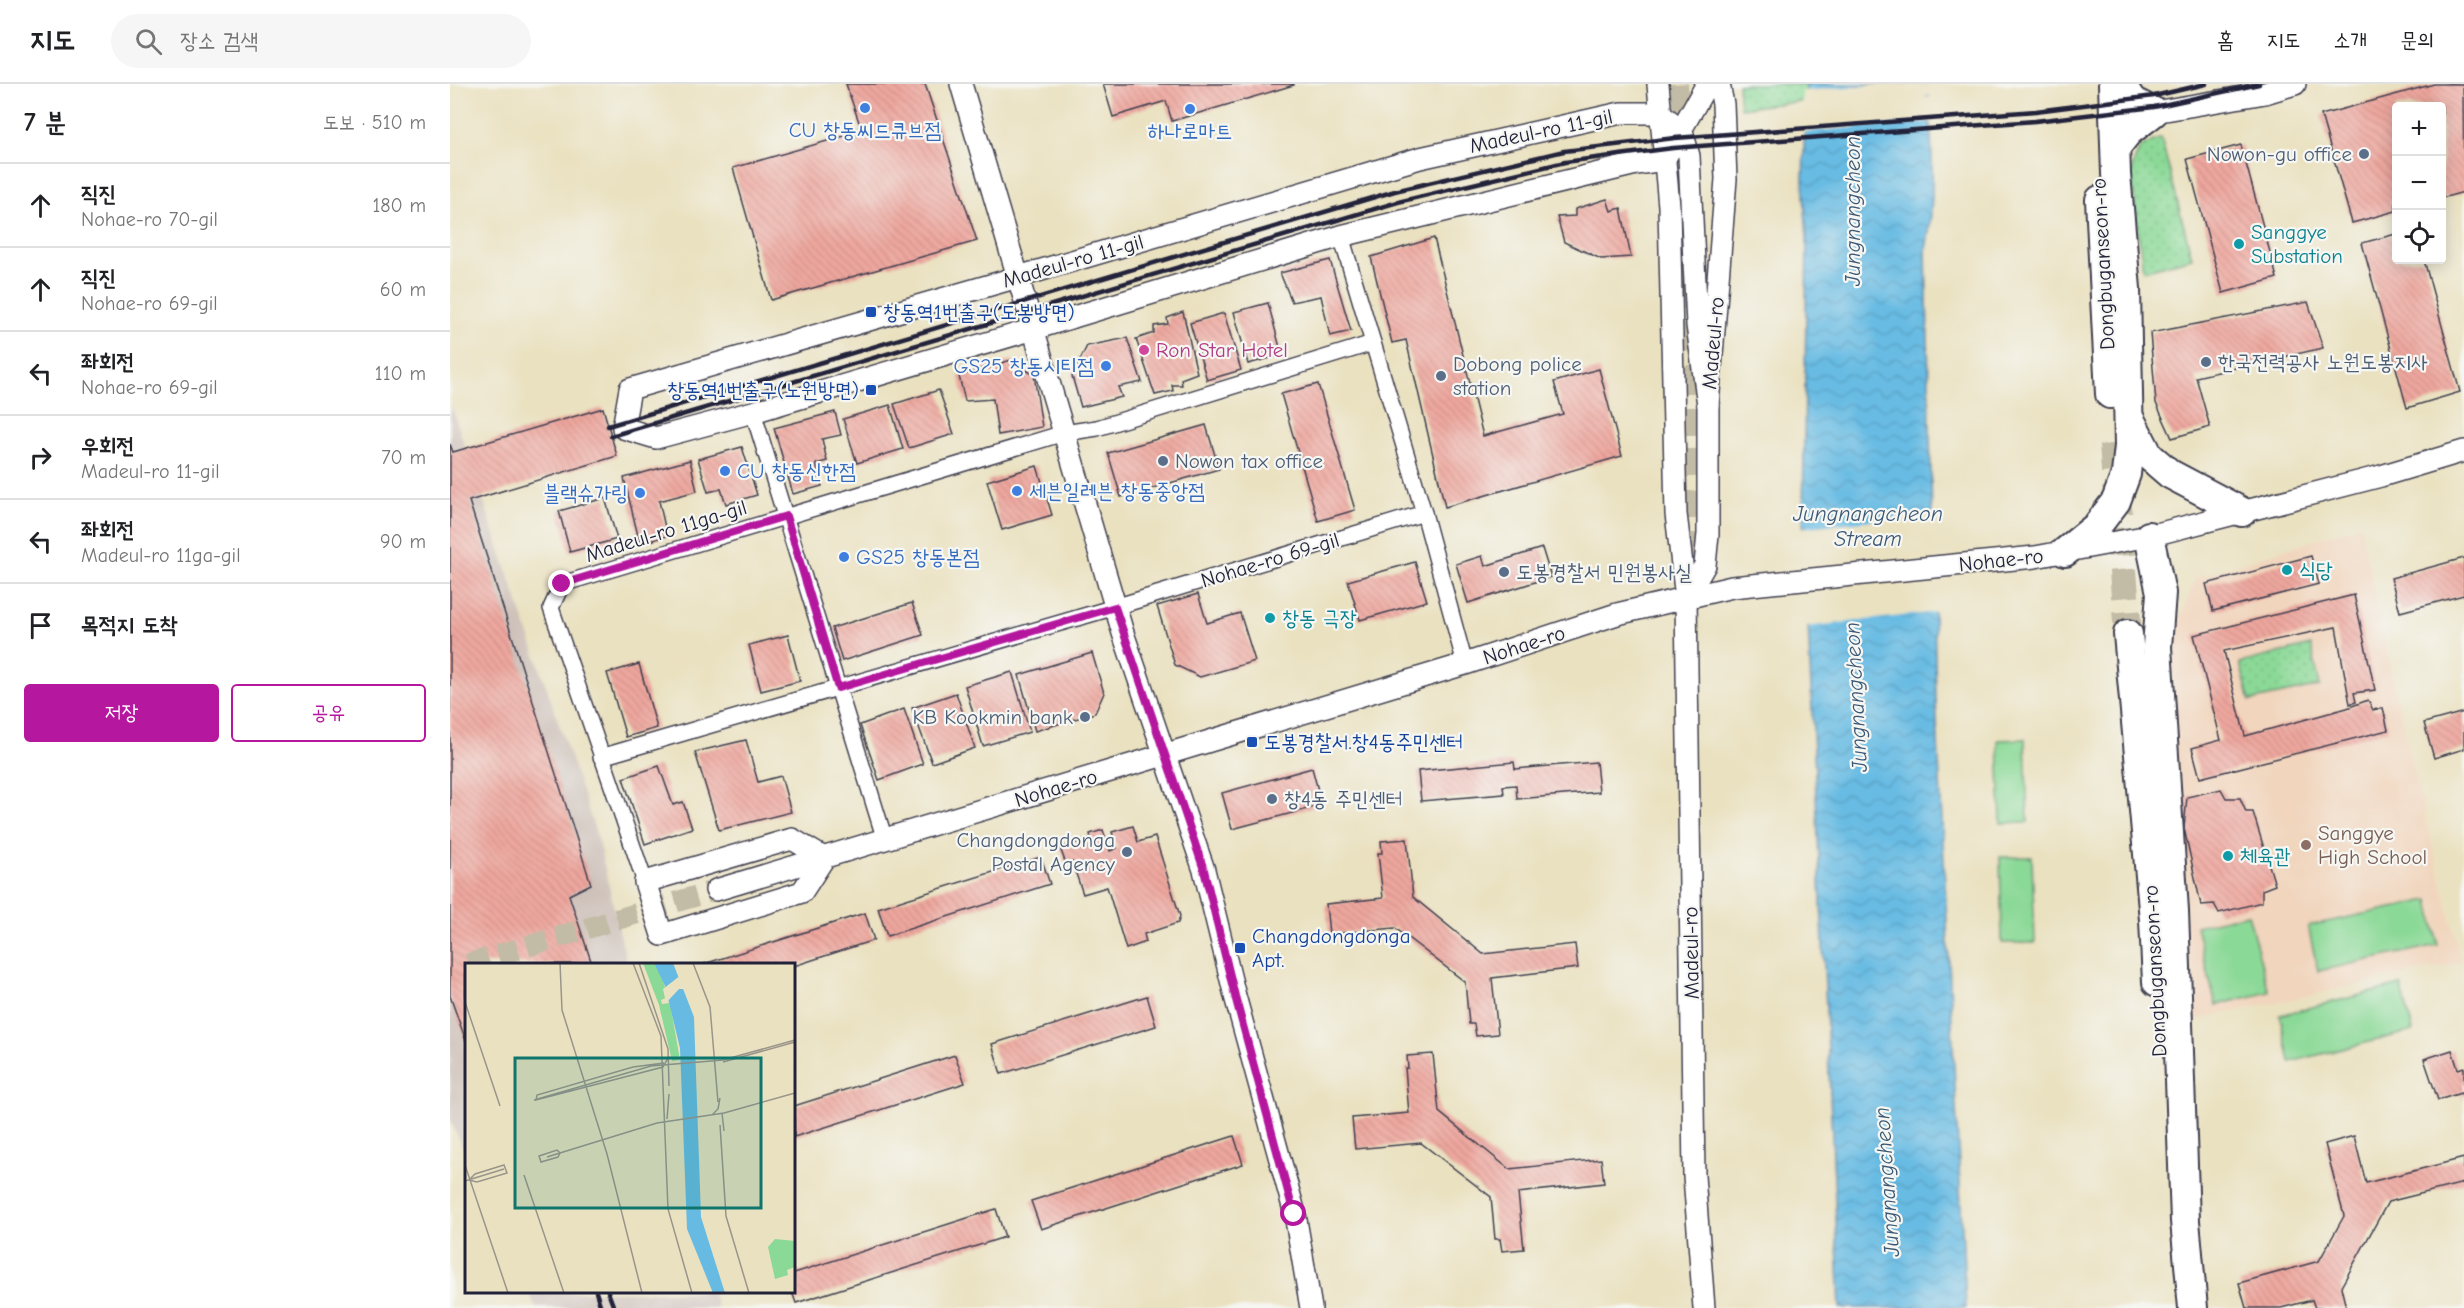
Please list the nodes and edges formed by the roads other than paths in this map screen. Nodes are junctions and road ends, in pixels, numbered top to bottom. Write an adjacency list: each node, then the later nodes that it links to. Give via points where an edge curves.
1 (961, 84): 17 (main road)
2 (1658, 84): 10 (main road, Madeul-ro)
3 (1707, 84): 11 (main road)
4 (1719, 84): 20 (main road, Madeul-ro, via 1726,179)
5 (2093, 84): 24 (highway, Dongbuganseon-ro)
6 (2113, 84): 12 (highway)
7 (2121, 84): 9 (highway, via 2132,101)
8 (2295, 84): 9 (main road)
9 (2154, 112): 12 (highway)
10 (1660, 113): 11 (main road); 13 (main road, Madeul-ro); 17 (main road, Madeul-ro 11-gil, via 1621,113 1420,158)
11 (1682, 131): 13 (main road); 20 (main road, via 1689,156 1697,325)
12 (2116, 147): 22 (highway)
13 (1664, 160): 14 (main road, Madeul-ro 11-gil); 15 (main road, Madeul-ro)
14 (1614, 169): 15 (main road, via 1644,174 1657,184); 16 (main road, Madeul-ro 11-gil)
15 (1669, 207): 31 (main road, Madeul-ro, via 1676,514)
16 (1341, 236): 18 (main road, Madeul-ro 11-gil); 19 (street, Nohae-ro)
17 (1018, 277): 18 (main road); 21 (main road, Madeul-ro 11-gil, via 630,389 623,428 656,438)
18 (1034, 329): 21 (main road, Madeul-ro 11-gil); 23 (main road)
19 (1373, 343): 23 (street, via 1097,428); 27 (street, Nohae-ro)
20 (1708, 405): 31 (main road, Madeul-ro, via 1705,565)
21 (753, 412): 28 (street)
22 (2130, 418): 26 (highway, via 2149,456 2170,474); 30 (highway, via 2126,474 2116,501 2097,526)
23 (1064, 433): 28 (street); 32 (main road)
24 (2113, 444)
25 (2464, 451): 26 (main road, Nohae-ro)
26 (2242, 512): 29 (main road, Nohae-ro)
27 (1424, 513): 32 (street, Nohae-ro 69-gil); 34 (street, Nohae-ro)
28 (786, 516): 35 (street); 37 (street, Madeul-ro 11ga-gil, via 562,584 551,608)
29 (2149, 536): 30 (main road, Nohae-ro); 45 (highway, via 2161,593 2157,647)
30 (2065, 552): 31 (main road, Nohae-ro, via 1732,586)
31 (1686, 598): 34 (main road, Nohae-ro, via 1617,614); 43 (main road, Madeul-ro, via 1694,1176)
32 (1115, 607): 35 (street, Nohae-ro 69-gil); 36 (main road)
33 (2128, 634): 44 (highway, Dongbuganseon-ro, via 2154,920)
34 (1465, 664): 36 (main road, Nohae-ro)
35 (838, 688): 37 (street); 38 (street)
36 (1165, 755): 38 (main road, Nohae-ro); 42 (main road, via 1204,870 1294,1214)
37 (601, 757): 40 (street, Madeul-ro 11ga-gil)
38 (885, 840): 39 (main road, Nohae-ro)
39 (824, 858): 40 (main road, via 792,839); 40 (main road, via 802,892 662,935); 41 (main road, Nohae-ro)
40 (645, 882)
41 (716, 890)
42 (1311, 1308)
43 (1704, 1308)
44 (2173, 1308)
45 (2193, 1308)

